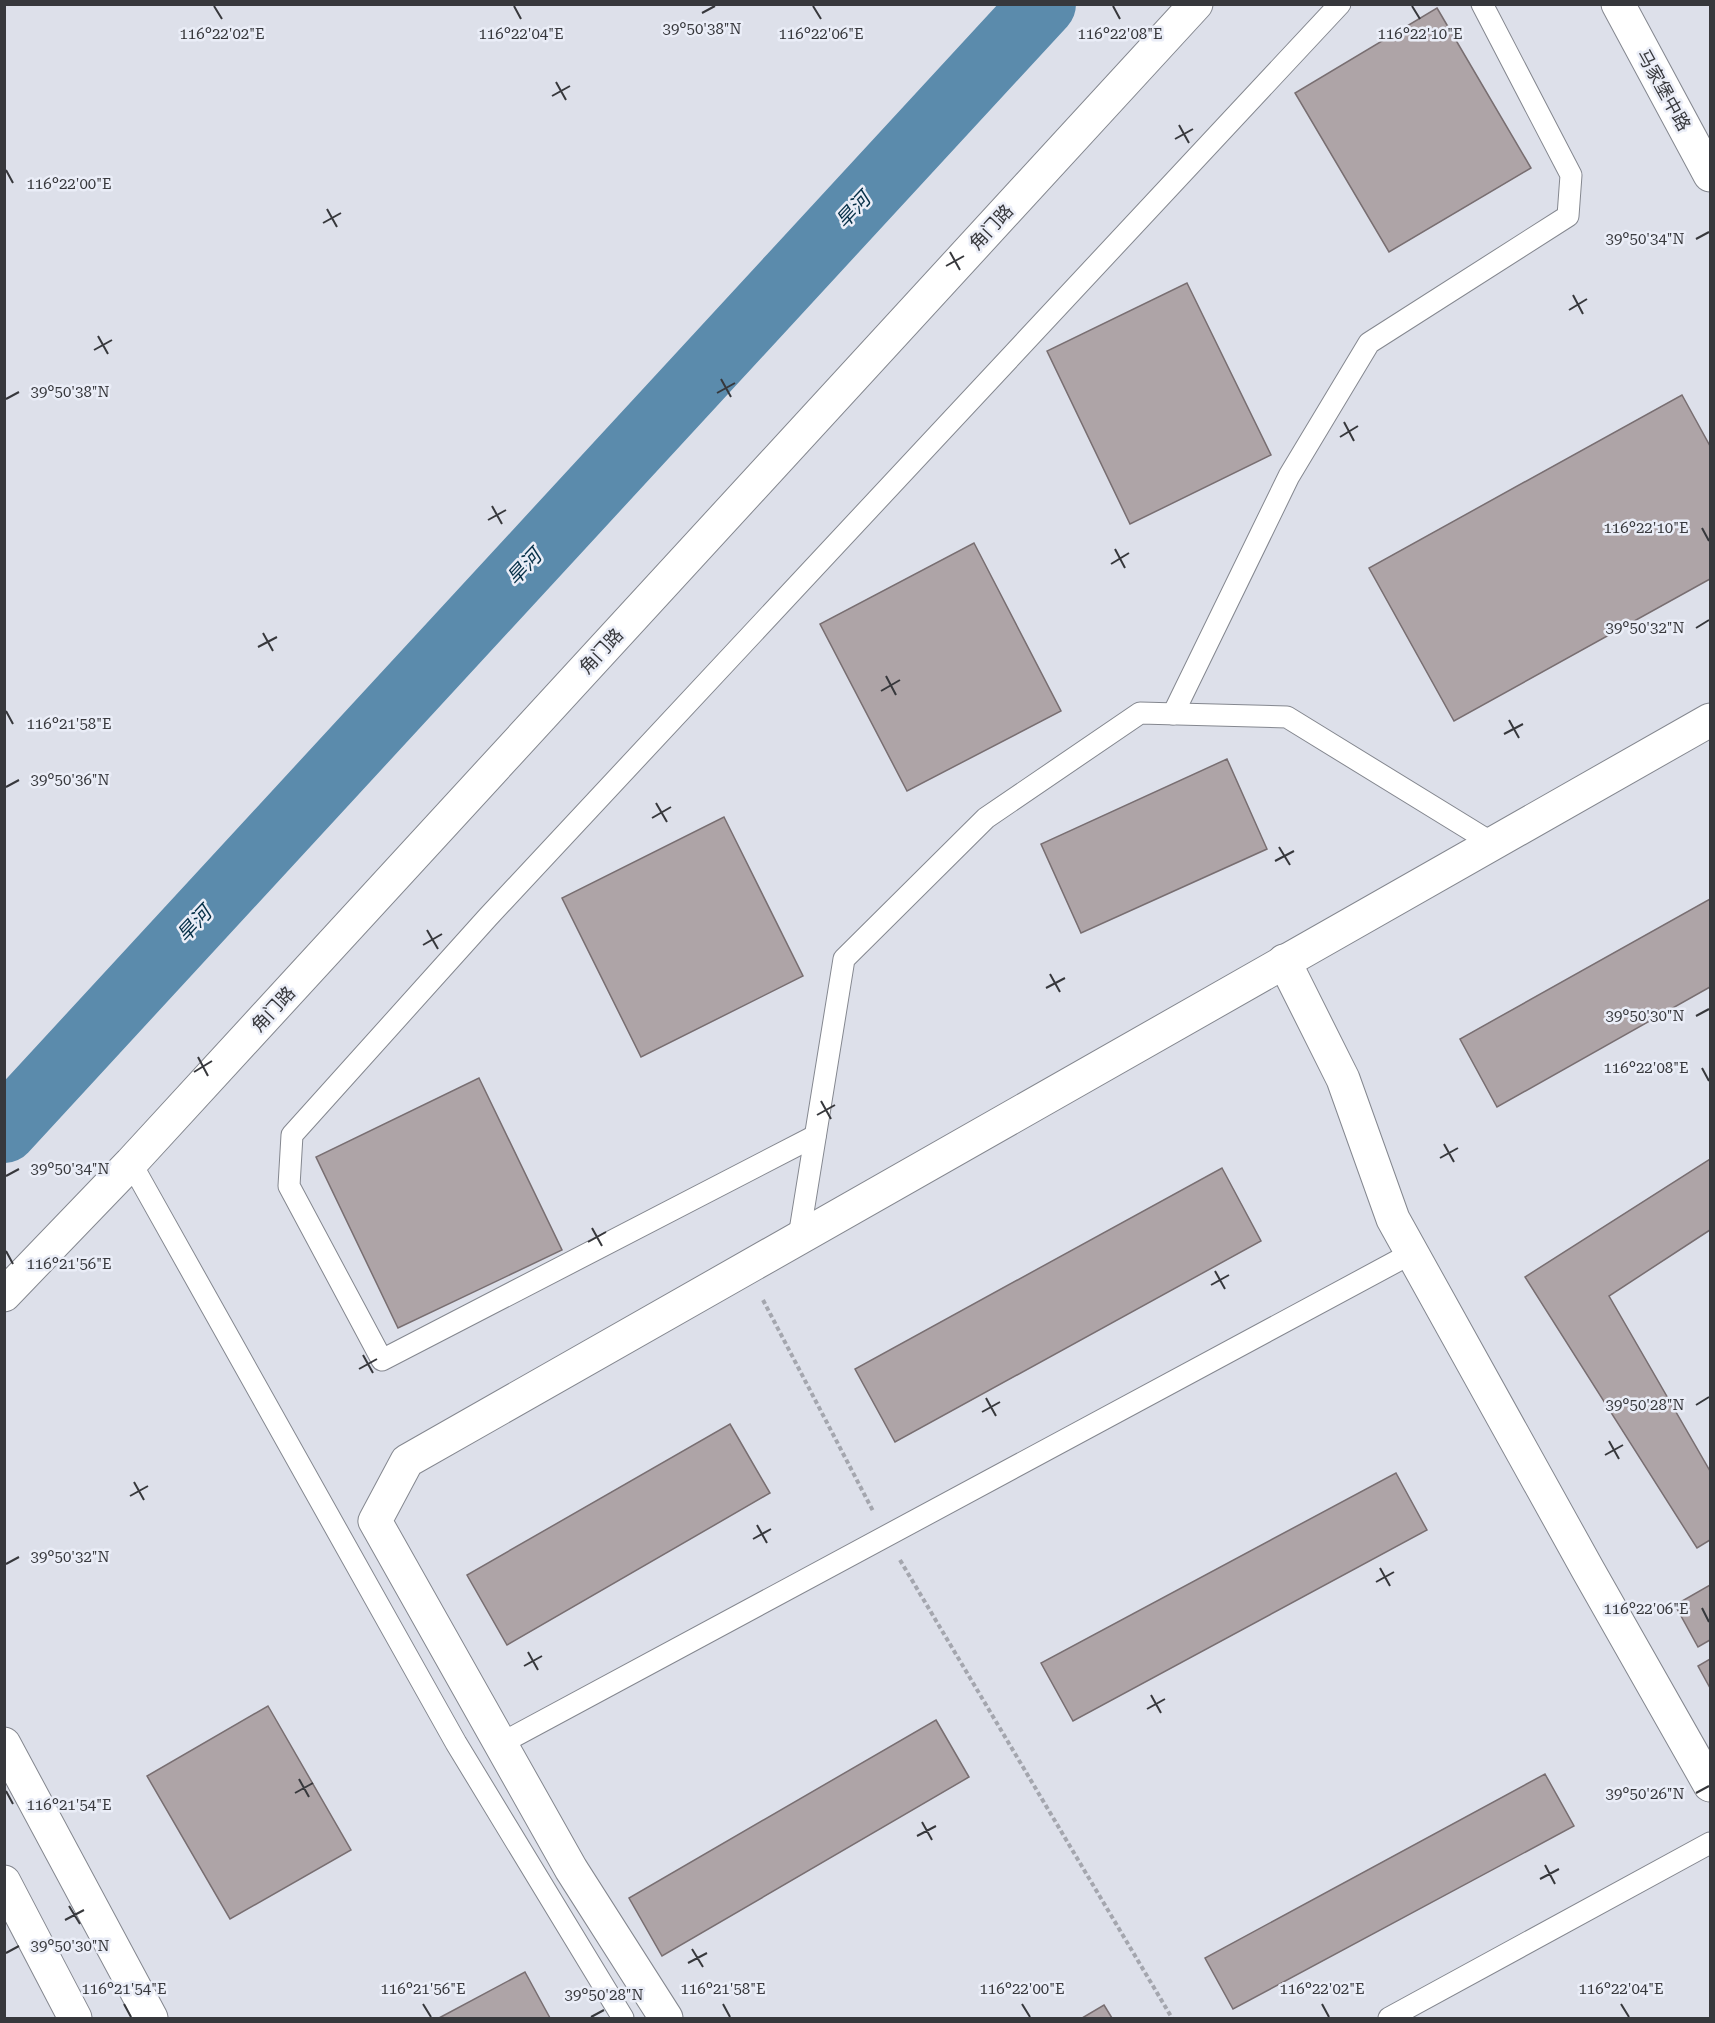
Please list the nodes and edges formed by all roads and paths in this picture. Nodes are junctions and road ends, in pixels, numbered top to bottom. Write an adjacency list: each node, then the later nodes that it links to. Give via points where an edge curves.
1 (1196, 4): 11 (street, 角门路)
2 (1340, 4): 10 (lane, via 488,917 292,1135 289,1186 382,1360)
3 (1482, 4): 6 (lane, via 1571,175 1568,216 1369,343 1289,476)
4 (1618, 4): 5 (street, 马家堡中路)
5 (1710, 175)
6 (1173, 714): 8 (lane, via 1287,717); 10 (lane, via 1140,713 986,818 844,959)
7 (1710, 720): 8 (street)
8 (1492, 843): 9 (street)
9 (1284, 961): 12 (street); 13 (street, via 1343,1079 1393,1219)
10 (815, 1136): 12 (lane)
11 (131, 1163): 15 (street, 角门路); 24 (lane, via 456,1743)
12 (799, 1237): 14 (street)
13 (1412, 1253): 16 (lane); 19 (street)
14 (746, 1267): 16 (path); 18 (street, via 407,1461 375,1521)
15 (4, 1295)
16 (886, 1536): 18 (lane); 26 (path)
17 (4, 1744): 23 (street)
18 (500, 1744): 25 (street, via 571,1869)
19 (1710, 1785)
20 (1710, 1843): 27 (lane)
21 (4, 1882): 22 (street)
22 (75, 2019)
23 (150, 2019)
24 (623, 2019)
25 (666, 2019)
26 (1172, 2019)
27 (1389, 2019)

